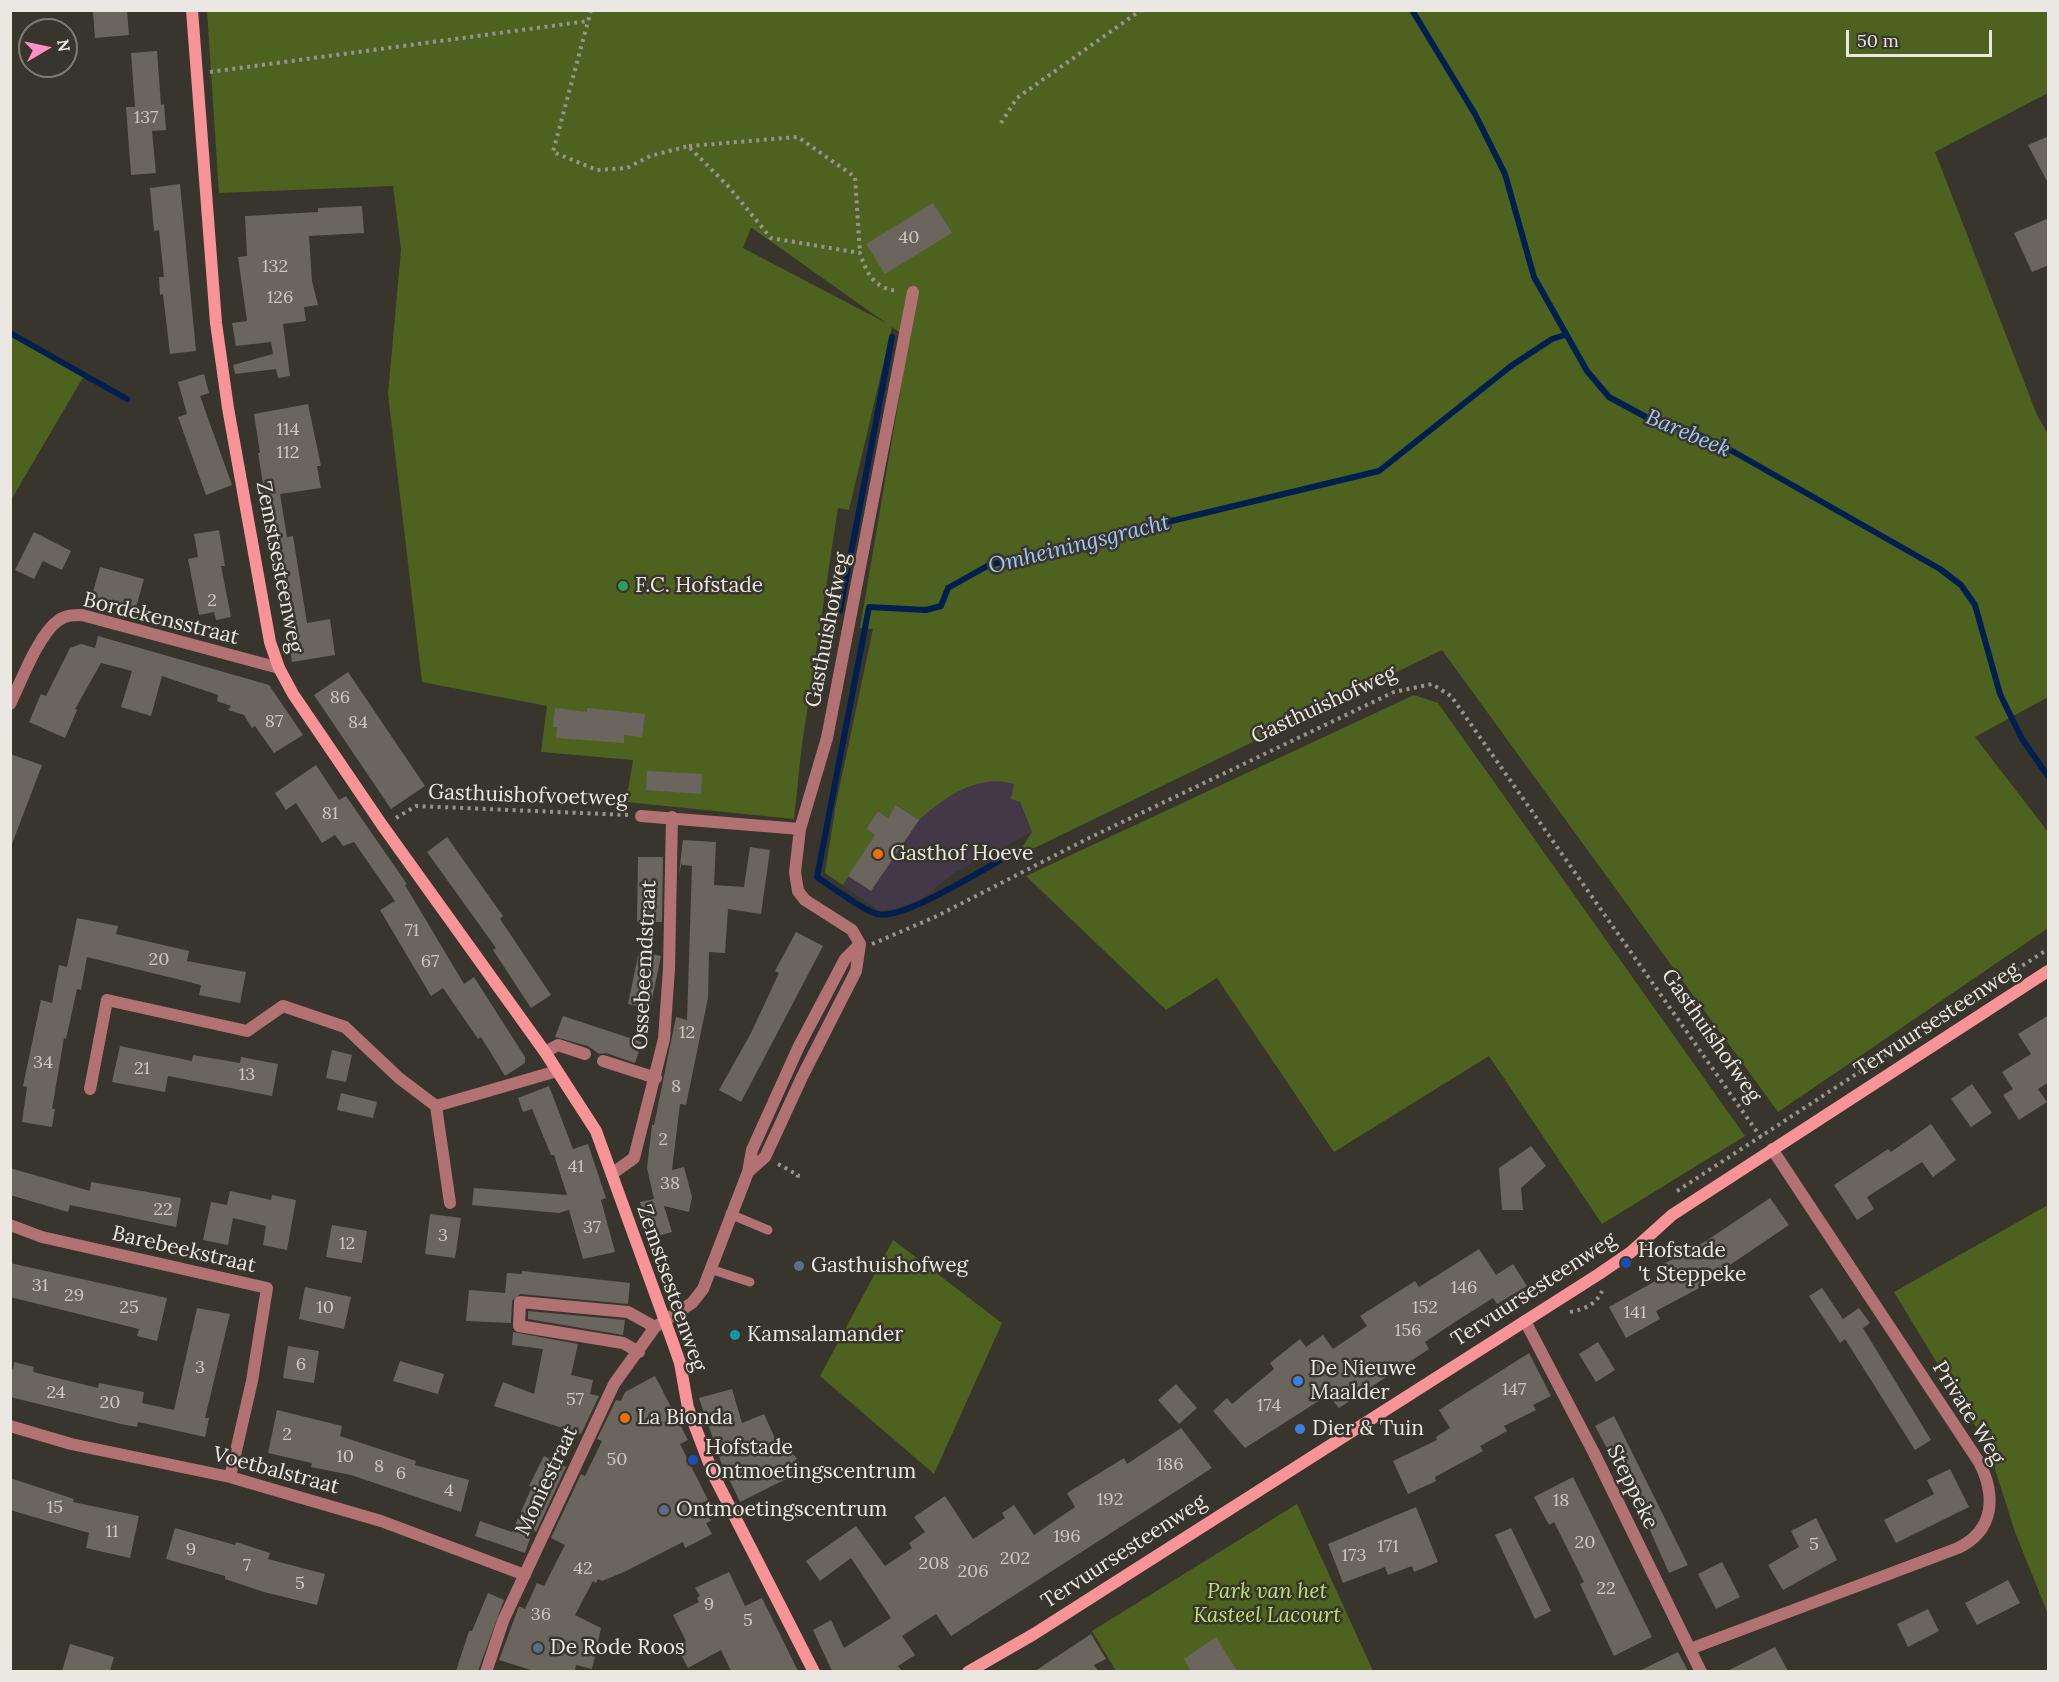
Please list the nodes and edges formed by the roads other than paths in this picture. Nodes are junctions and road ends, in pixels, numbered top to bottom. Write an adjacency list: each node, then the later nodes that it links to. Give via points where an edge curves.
1 (192, 10): 3 (street, Zemstsesteenweg, via 216,323 270,642)
2 (913, 292): 7 (street, Gasthuishofweg, via 827,738)
3 (279, 668): 4 (street, Bordekensstraat, via 82,615 70,616 58,620 42,639); 14 (street, Zemstsesteenweg, via 382,825)
4 (10, 705)
5 (641, 816): 6 (street)
6 (672, 817): 7 (street); 18 (street, Ossebeemdstraat, via 669,969 664,1039)
7 (800, 829): 8 (street, Gasthuishofweg, via 795,872 798,891 805,900 852,930)
8 (860, 944): 10 (street, via 845,959); 11 (street, via 856,971)
9 (2049, 970): 23 (street, Tervuursesteenweg)
10 (834, 981): 11 (street); 12 (street)
11 (847, 989): 13 (street)
12 (802, 1042): 13 (street); 21 (street)
13 (816, 1049): 22 (street)
14 (545, 1052): 15 (street, via 558,1045); 17 (street, Zemstsesteenweg)
15 (585, 1054)
16 (603, 1061): 18 (street)
17 (556, 1071): 20 (street); 25 (street, Zemstsesteenweg, via 596,1131)
18 (656, 1078): 25 (street, Ossebeemdstraat, via 634,1158)
19 (90, 1089): 20 (street, via 107,1000 247,1031 283,1006 345,1027 399,1078)
20 (436, 1106): 26 (street)
21 (772, 1107): 22 (street); 24 (street, via 752,1150)
22 (786, 1113): 24 (street, via 765,1157)
23 (1772, 1149): 33 (street, Tervuursesteenweg, via 1671,1215 1630,1252); 40 (street, Private Weg, via 1979,1462 1990,1489 1991,1512 1971,1542 1958,1548)
24 (748, 1172): 27 (street)
25 (613, 1173): 32 (street, Zemstsesteenweg)
26 (450, 1203)
27 (730, 1214): 29 (lane); 30 (street)
28 (10, 1226): 37 (street, Barebeekstraat, via 42,1237 267,1288 252,1381)
29 (768, 1230)
30 (710, 1269): 31 (lane); 32 (street, via 703,1289 692,1303)
31 (750, 1282)
32 (665, 1319): 34 (street, Moniestraat); 42 (street, Zemstsesteenweg, via 680,1363 688,1408 714,1476)
33 (1525, 1321): 39 (street, Tervuursesteenweg); 40 (street, Steppeke)
34 (655, 1327): 35 (street, Moniestraat); 35 (street, via 627,1312 520,1302 519,1326 623,1343)
35 (639, 1352): 38 (street, Moniestraat, via 614,1384)
36 (10, 1426): 37 (street, Voetbalstraat, via 71,1444)
37 (230, 1477): 38 (street, Voetbalstraat, via 381,1521)
38 (525, 1575): 41 (street, Moniestraat, via 503,1621)
39 (1034, 1634): 43 (street, Tervuursesteenweg); 44 (street, Tervuursesteenweg)
40 (1690, 1649): 45 (street, Steppeke)
41 (486, 1671)
42 (814, 1671)
43 (968, 1671)
44 (986, 1671)
45 (1701, 1671)

